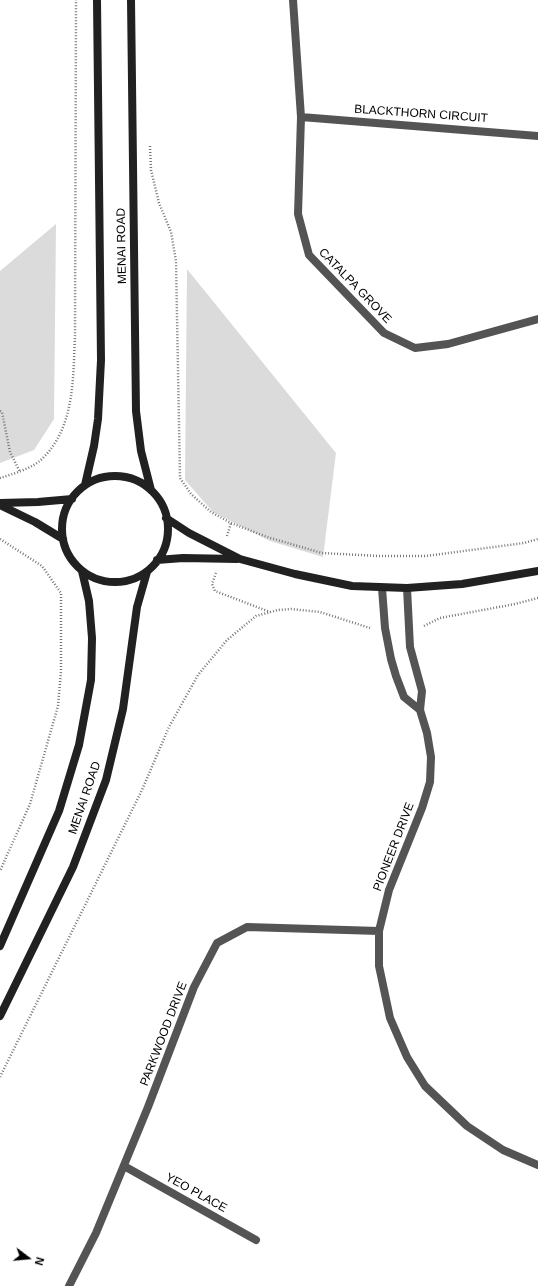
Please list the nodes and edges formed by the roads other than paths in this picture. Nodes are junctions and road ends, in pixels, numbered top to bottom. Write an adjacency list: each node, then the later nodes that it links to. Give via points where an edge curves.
1 (97, 0): 7 (main road, MENAI ROAD, via 101,360 98,419)
2 (131, 0): 8 (main road, MENAI ROAD, via 136,411)
3 (293, 0): 4 (street, CATALPA GROVE)
4 (301, 117): 5 (street, BLACKTHORN CIRCUIT); 6 (street, CATALPA GROVE, via 298,214 309,255 384,333 415,348 448,344)
5 (538, 136)
6 (538, 319)
7 (85, 485): 8 (main road, via 107,477 125,478); 9 (main road)
8 (151, 490): 11 (main road, via 163,507)
9 (72, 499): 10 (main road); 12 (main road, via 67,506 62,524)
10 (0, 504): 12 (main road)
11 (166, 518): 13 (main road); 14 (main road, via 167,543)
12 (63, 538): 15 (main road, via 70,558)
13 (240, 559): 14 (main road); 18 (main road, via 322,580)
14 (157, 560): 17 (main road)
15 (82, 571): 17 (main road, via 96,579 115,583 131,581); 22 (main road, MENAI ROAD, via 89,601 92,645 91,680 79,745 59,811)
16 (538, 571): 19 (main road, via 462,584)
17 (146, 572): 23 (main road, MENAI ROAD, via 137,608 123,709 106,780 73,867)
18 (382, 588): 19 (main road); 20 (street, via 385,628 391,659 404,697)
19 (407, 588): 20 (street, PIONEER DRIVE, via 410,647 422,691)
20 (420, 710): 21 (street, PIONEER DRIVE, via 431,757 430,782 388,890)
21 (379, 931): 24 (street, PIONEER DRIVE, via 379,966 390,1018 407,1057 424,1086 467,1126 503,1150); 25 (street, PARKWOOD DRIVE, via 247,927 217,943 194,987)
22 (0, 946)
23 (0, 1016)
24 (538, 1164)
25 (124, 1166): 26 (street, YEO PLACE); 27 (street, PARKWOOD DRIVE, via 96,1233)
26 (256, 1240)
27 (69, 1286)

